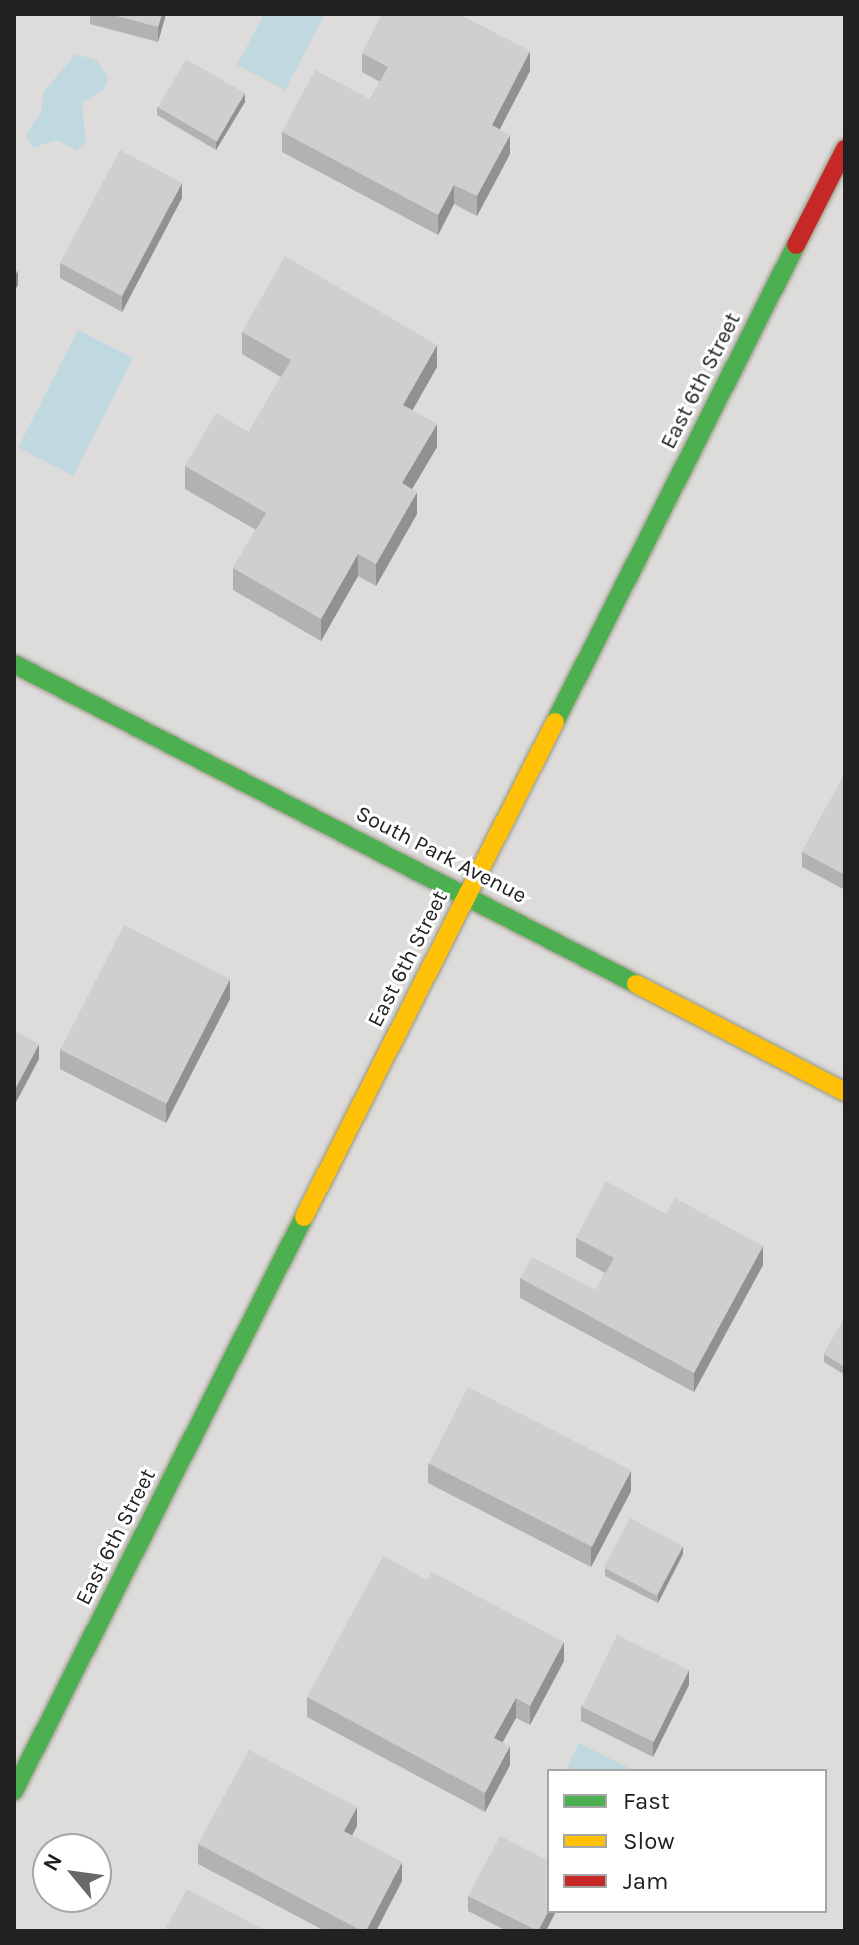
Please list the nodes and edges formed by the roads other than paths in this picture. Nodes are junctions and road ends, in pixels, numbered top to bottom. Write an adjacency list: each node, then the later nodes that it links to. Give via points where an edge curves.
1 (845, 149): 3 (street, East 6th Street)
2 (14, 664): 3 (street, South Park Avenue)
3 (467, 895): 4 (street, South Park Avenue); 5 (street, East 6th Street)
4 (845, 1092)
5 (14, 1791)

